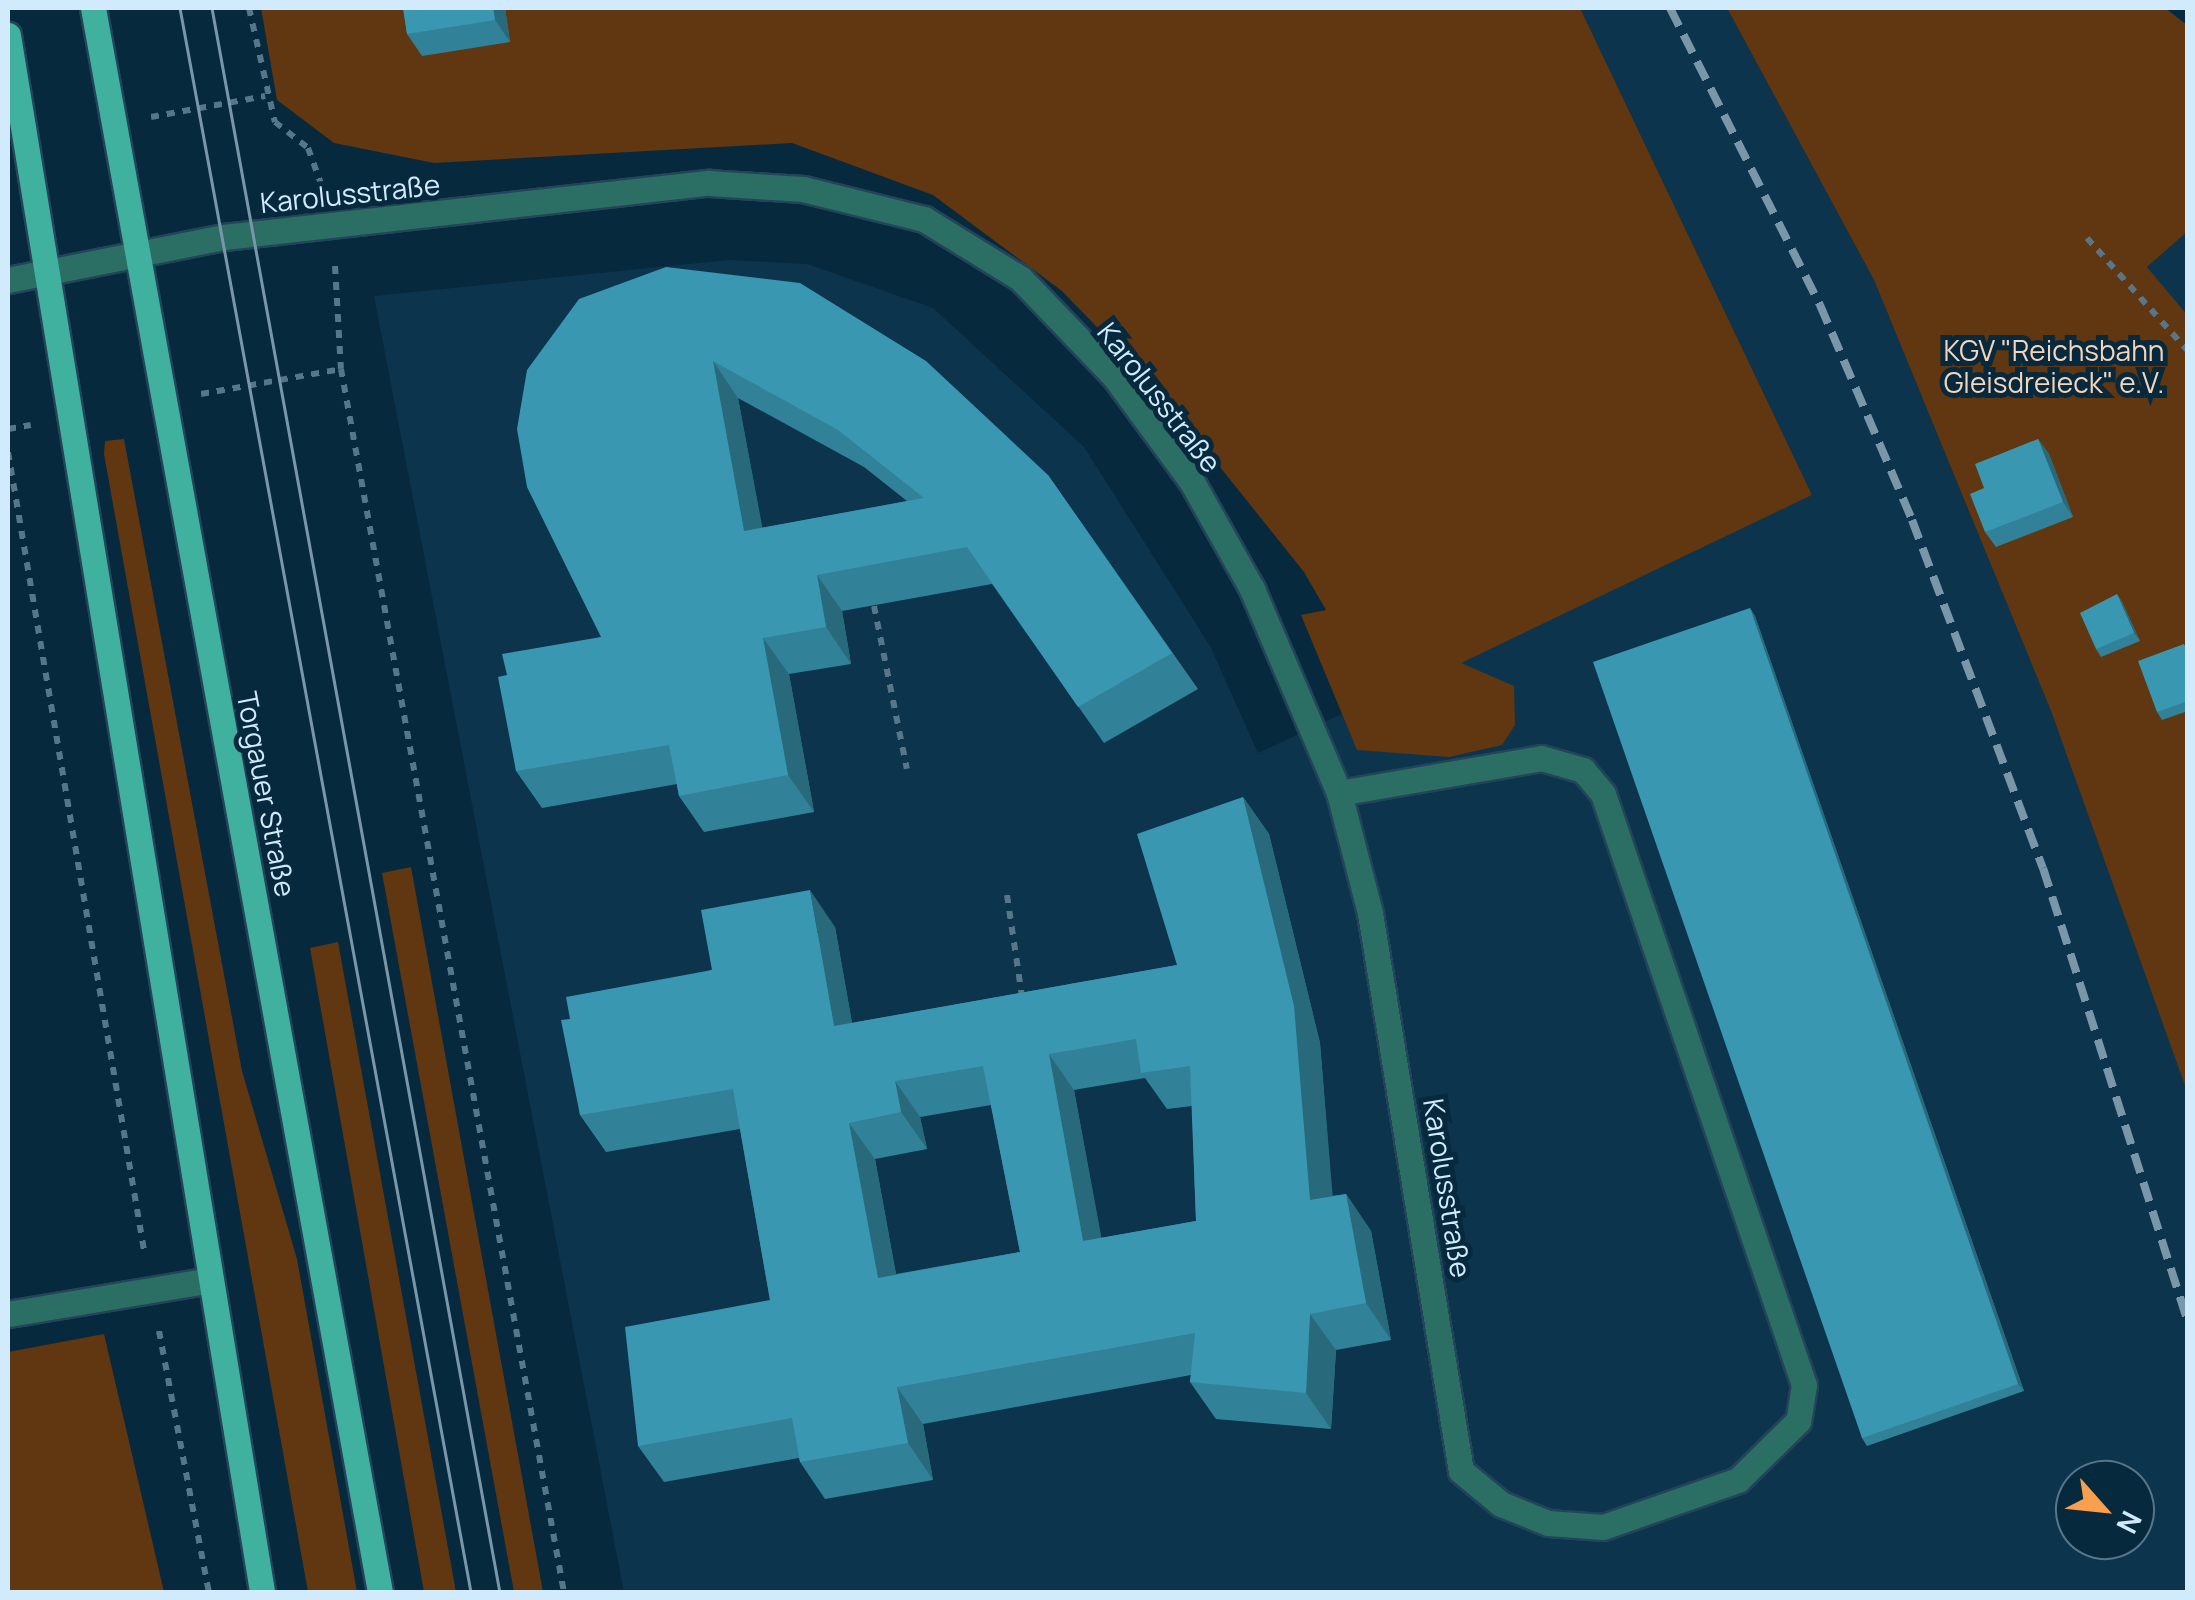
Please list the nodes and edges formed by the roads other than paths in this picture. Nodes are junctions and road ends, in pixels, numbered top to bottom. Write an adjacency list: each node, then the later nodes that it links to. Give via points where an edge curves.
1 (93, 8): 3 (main road, Torgauer Straße)
2 (8, 36): 4 (main road)
3 (138, 250): 4 (street, Karolusstraße); 6 (street, Karolusstraße, via 709,183 803,189 924,220 1021,280 1114,376 1192,482 1274,636); 10 (main road, Torgauer Straße)
4 (46, 270): 5 (street, Karolusstraße); 7 (main road)
5 (8, 280)
6 (1340, 793): 6 (street, Karolusstraße, via 1374,932 1460,1471 1532,1517 1603,1527 1738,1480 1798,1421 1804,1385 1603,794 1583,770 1542,758)
7 (205, 1281): 8 (street); 9 (main road)
8 (8, 1314)
9 (262, 1592)
10 (380, 1592)

